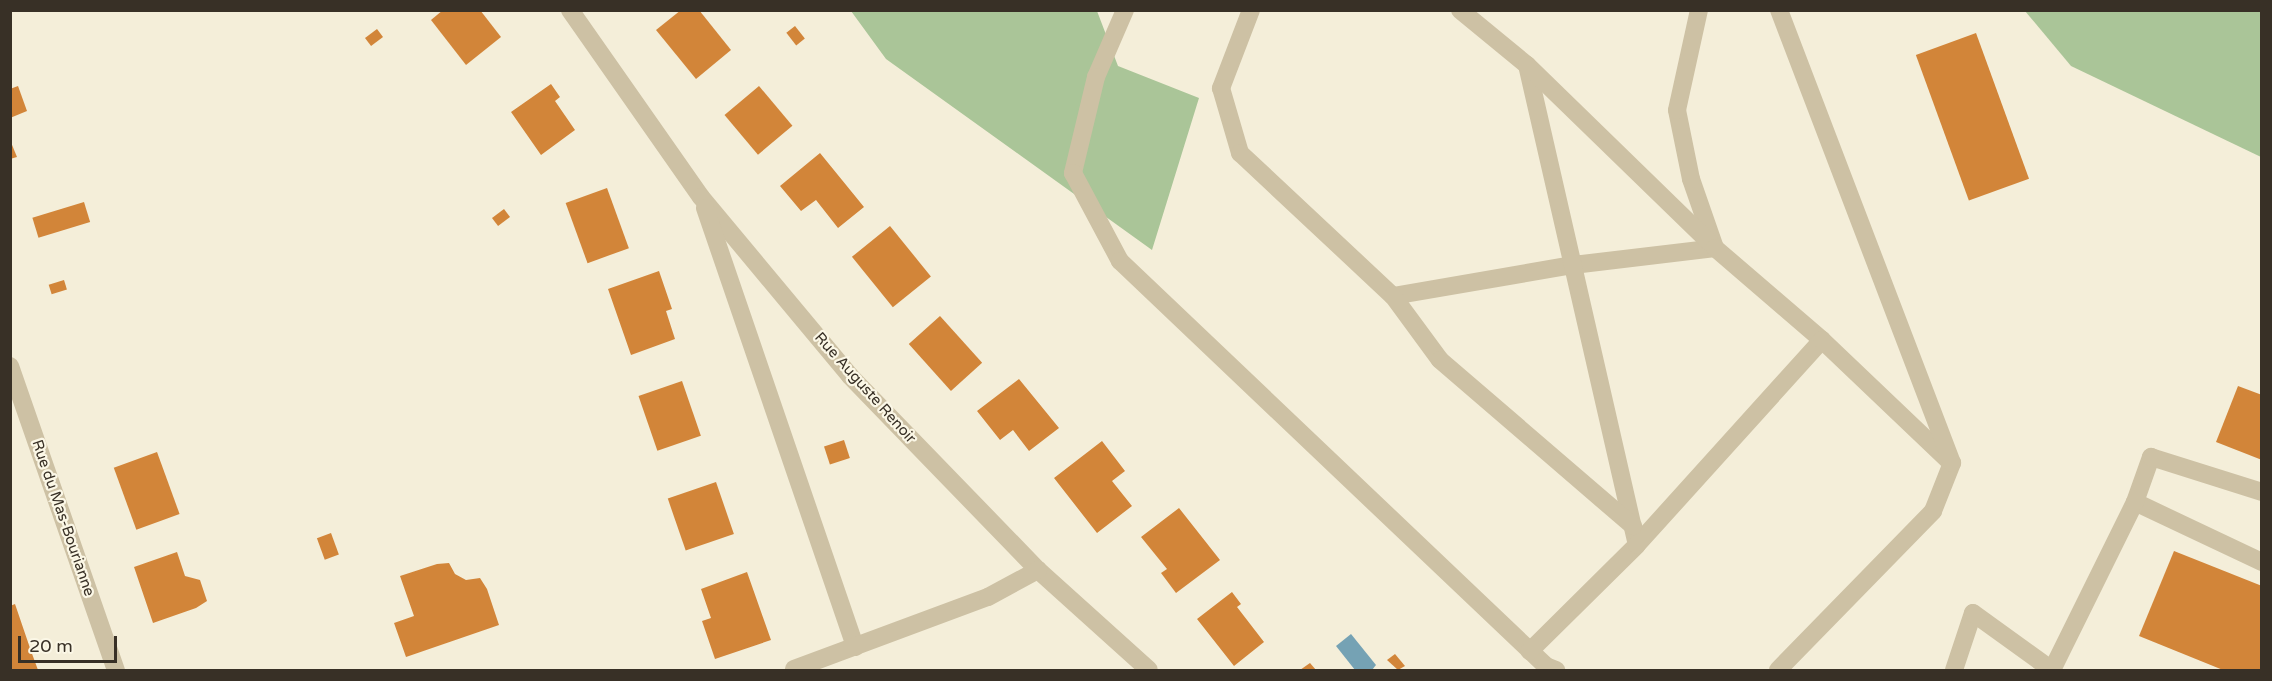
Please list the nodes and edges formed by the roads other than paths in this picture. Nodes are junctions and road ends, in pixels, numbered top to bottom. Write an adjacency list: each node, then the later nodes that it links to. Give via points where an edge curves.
1 (570, 10): 8 (street, Rue Auguste Renoir)
2 (1125, 10): 22 (street, via 1096,77 1073,173 1120,261)
3 (1251, 10): 11 (street, via 1221,88 1240,153)
4 (1460, 10): 7 (street)
5 (1699, 10): 9 (street, via 1677,110 1691,179)
6 (1779, 10): 14 (street)
7 (1527, 65): 9 (street); 10 (street)
8 (701, 197): 20 (street, Rue Auguste Renoir, via 850,375); 21 (street, Rue Auguste Renoir)
9 (1715, 248): 10 (street); 12 (street)
10 (1573, 266): 11 (street); 17 (street)
11 (1393, 296): 17 (street, via 1440,360)
12 (1822, 340): 14 (street); 18 (street)
13 (10, 366): 24 (street, Rue du Mas-Bourianne)
14 (1952, 463): 27 (street, via 1933,511)
15 (2262, 492): 16 (street, via 2151,457)
16 (2135, 502): 19 (street); 29 (street)
17 (1633, 526): 18 (street)
18 (1637, 545): 22 (street)
19 (2262, 562)
20 (1038, 570): 21 (street, via 988,597); 25 (street, Rue Auguste Renoir)
21 (855, 647): 23 (street)
22 (1530, 651): 26 (street)
23 (794, 669)
24 (116, 670)
25 (1149, 670)
26 (1556, 670)
27 (1778, 670)
28 (1954, 670): 29 (street, via 1973,613)
29 (2053, 670)

